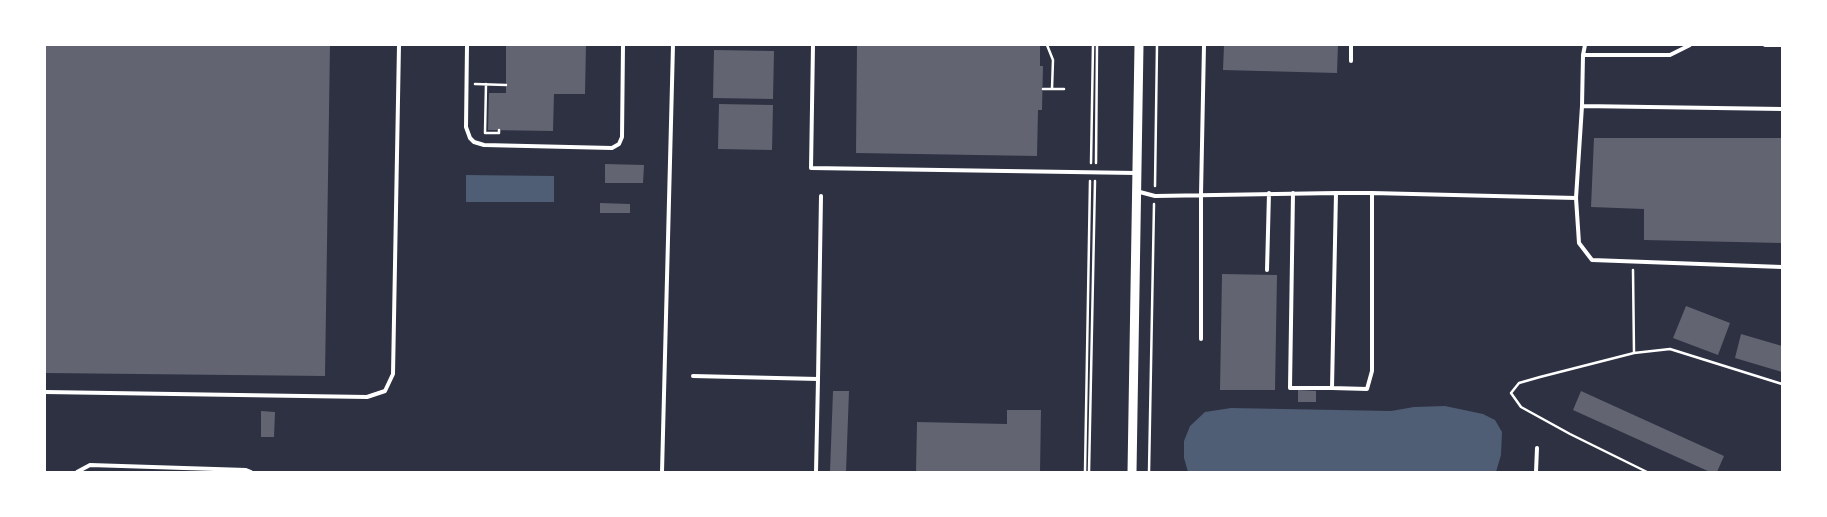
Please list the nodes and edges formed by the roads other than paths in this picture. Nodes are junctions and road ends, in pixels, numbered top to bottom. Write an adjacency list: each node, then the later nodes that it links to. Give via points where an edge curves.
1 (399, 45): 32 (lane, via 393,374 385,391 367,397)
2 (467, 45): 3 (lane, via 466,127 474,142 484,145 612,148 620,144 622,137)
3 (623, 45)
4 (673, 45): 36 (lane)
5 (813, 45): 17 (lane, via 811,168)
6 (1140, 45): 17 (street)
7 (1204, 45): 23 (lane)
8 (1351, 45): 14 (lane)
9 (1585, 45): 13 (lane)
10 (1690, 45): 13 (lane, via 1670,55)
11 (1765, 45): 12 (lane)
12 (1782, 46)
13 (1583, 55): 15 (lane)
14 (1351, 61)
15 (1582, 106): 16 (lane); 25 (lane)
16 (1782, 109)
17 (1136, 174): 18 (street)
18 (1136, 191): 23 (lane, via 1155,196); 38 (street)
19 (1269, 193): 20 (lane); 23 (lane); 27 (lane)
20 (1293, 193): 21 (lane); 31 (lane, via 1290,388)
21 (1336, 193): 22 (lane); 31 (lane)
22 (1372, 193): 25 (lane); 31 (lane, via 1372,371 1367,389)
23 (1201, 194): 28 (lane)
24 (821, 196): 30 (lane)
25 (1576, 198): 26 (lane, via 1579,243 1592,260)
26 (1782, 267)
27 (1267, 270)
28 (1201, 339)
29 (693, 376): 30 (lane)
30 (818, 379): 37 (lane)
31 (1332, 388)
32 (45, 392)
33 (1537, 448): 39 (lane)
34 (77, 472): 35 (lane, via 90,465)
35 (250, 472)
36 (662, 472)
37 (816, 472)
38 (1132, 472)
39 (1536, 472)

